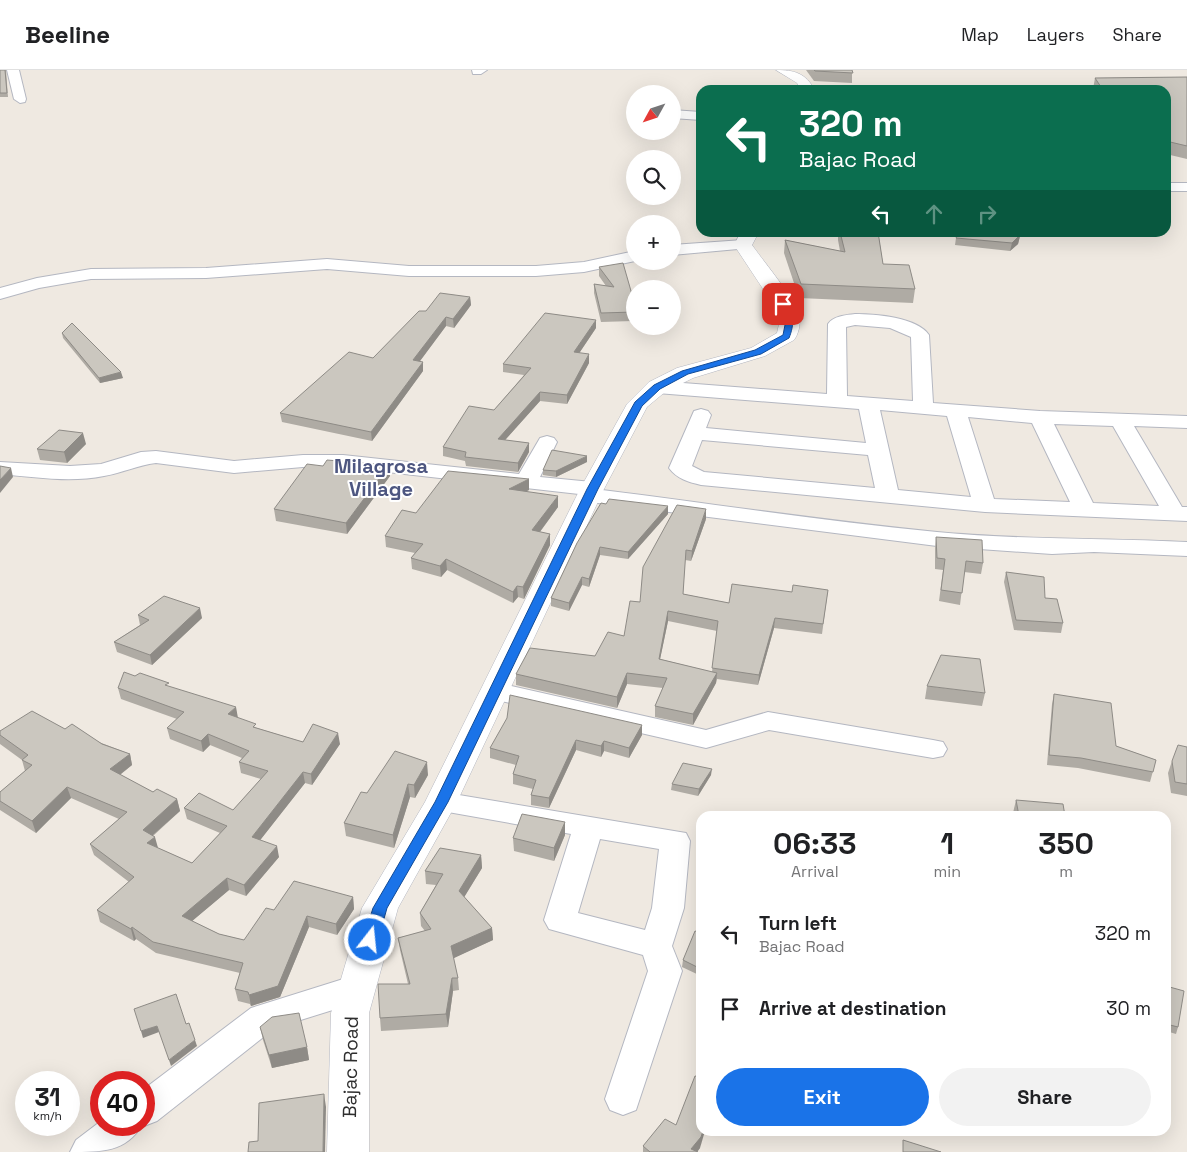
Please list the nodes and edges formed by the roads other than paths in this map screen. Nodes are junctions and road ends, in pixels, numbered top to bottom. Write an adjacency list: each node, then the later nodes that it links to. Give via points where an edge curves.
1 (13, 70): 4 (street)
2 (783, 70): 3 (street)
3 (805, 85)
4 (20, 99)
5 (681, 115): 6 (street)
6 (696, 116)
7 (1171, 187): 8 (street)
8 (1187, 187)
9 (746, 239): 10 (street); 13 (street, Bajac Road, via 790,320 786,336 758,352 685,373)
10 (681, 249)
11 (626, 258): 12 (street, via 584,267 536,271 409,271 327,264 206,273 91,274)
12 (2, 292)
13 (657, 387): 14 (street); 25 (street, Bajac Road, via 638,404)
14 (837, 401): 15 (street); 16 (street, via 837,324 851,319 902,325 920,335)
15 (868, 404): 16 (street); 22 (street)
16 (923, 408): 17 (street)
17 (956, 411): 18 (street); 27 (street)
18 (1040, 417): 19 (street); 28 (street)
19 (1120, 420): 20 (street); 29 (street)
20 (1187, 422)
21 (547, 442): 24 (street)
22 (878, 450): 26 (street); 26 (street, via 697,424 680,468 701,478)
23 (0, 468): 24 (street, via 70,473 103,470 141,458 156,457 234,467 343,460)
24 (526, 482): 25 (street)
25 (591, 492): 30 (street, via 937,539 1052,548 1094,545); 31 (street, Bajac Road)
26 (888, 497): 27 (street)
27 (985, 505): 28 (street)
28 (1086, 511): 29 (street)
29 (1181, 514)
30 (1187, 549)
31 (494, 691): 32 (street, via 706,739 768,721); 33 (street, Bajac Road)
32 (933, 749)
33 (441, 802): 34 (street); 36 (street, Bajac Road, via 380,908)
34 (589, 826): 35 (street, via 675,841 668,908); 35 (street, via 560,920)
35 (656, 946): 37 (street, via 665,971)
36 (356, 989): 38 (street, via 263,1018); 41 (street, Bajac Road, via 350,1013)
37 (623, 1099)
38 (155, 1101)
39 (110, 1136): 40 (street)
40 (89, 1152)
41 (348, 1152)

